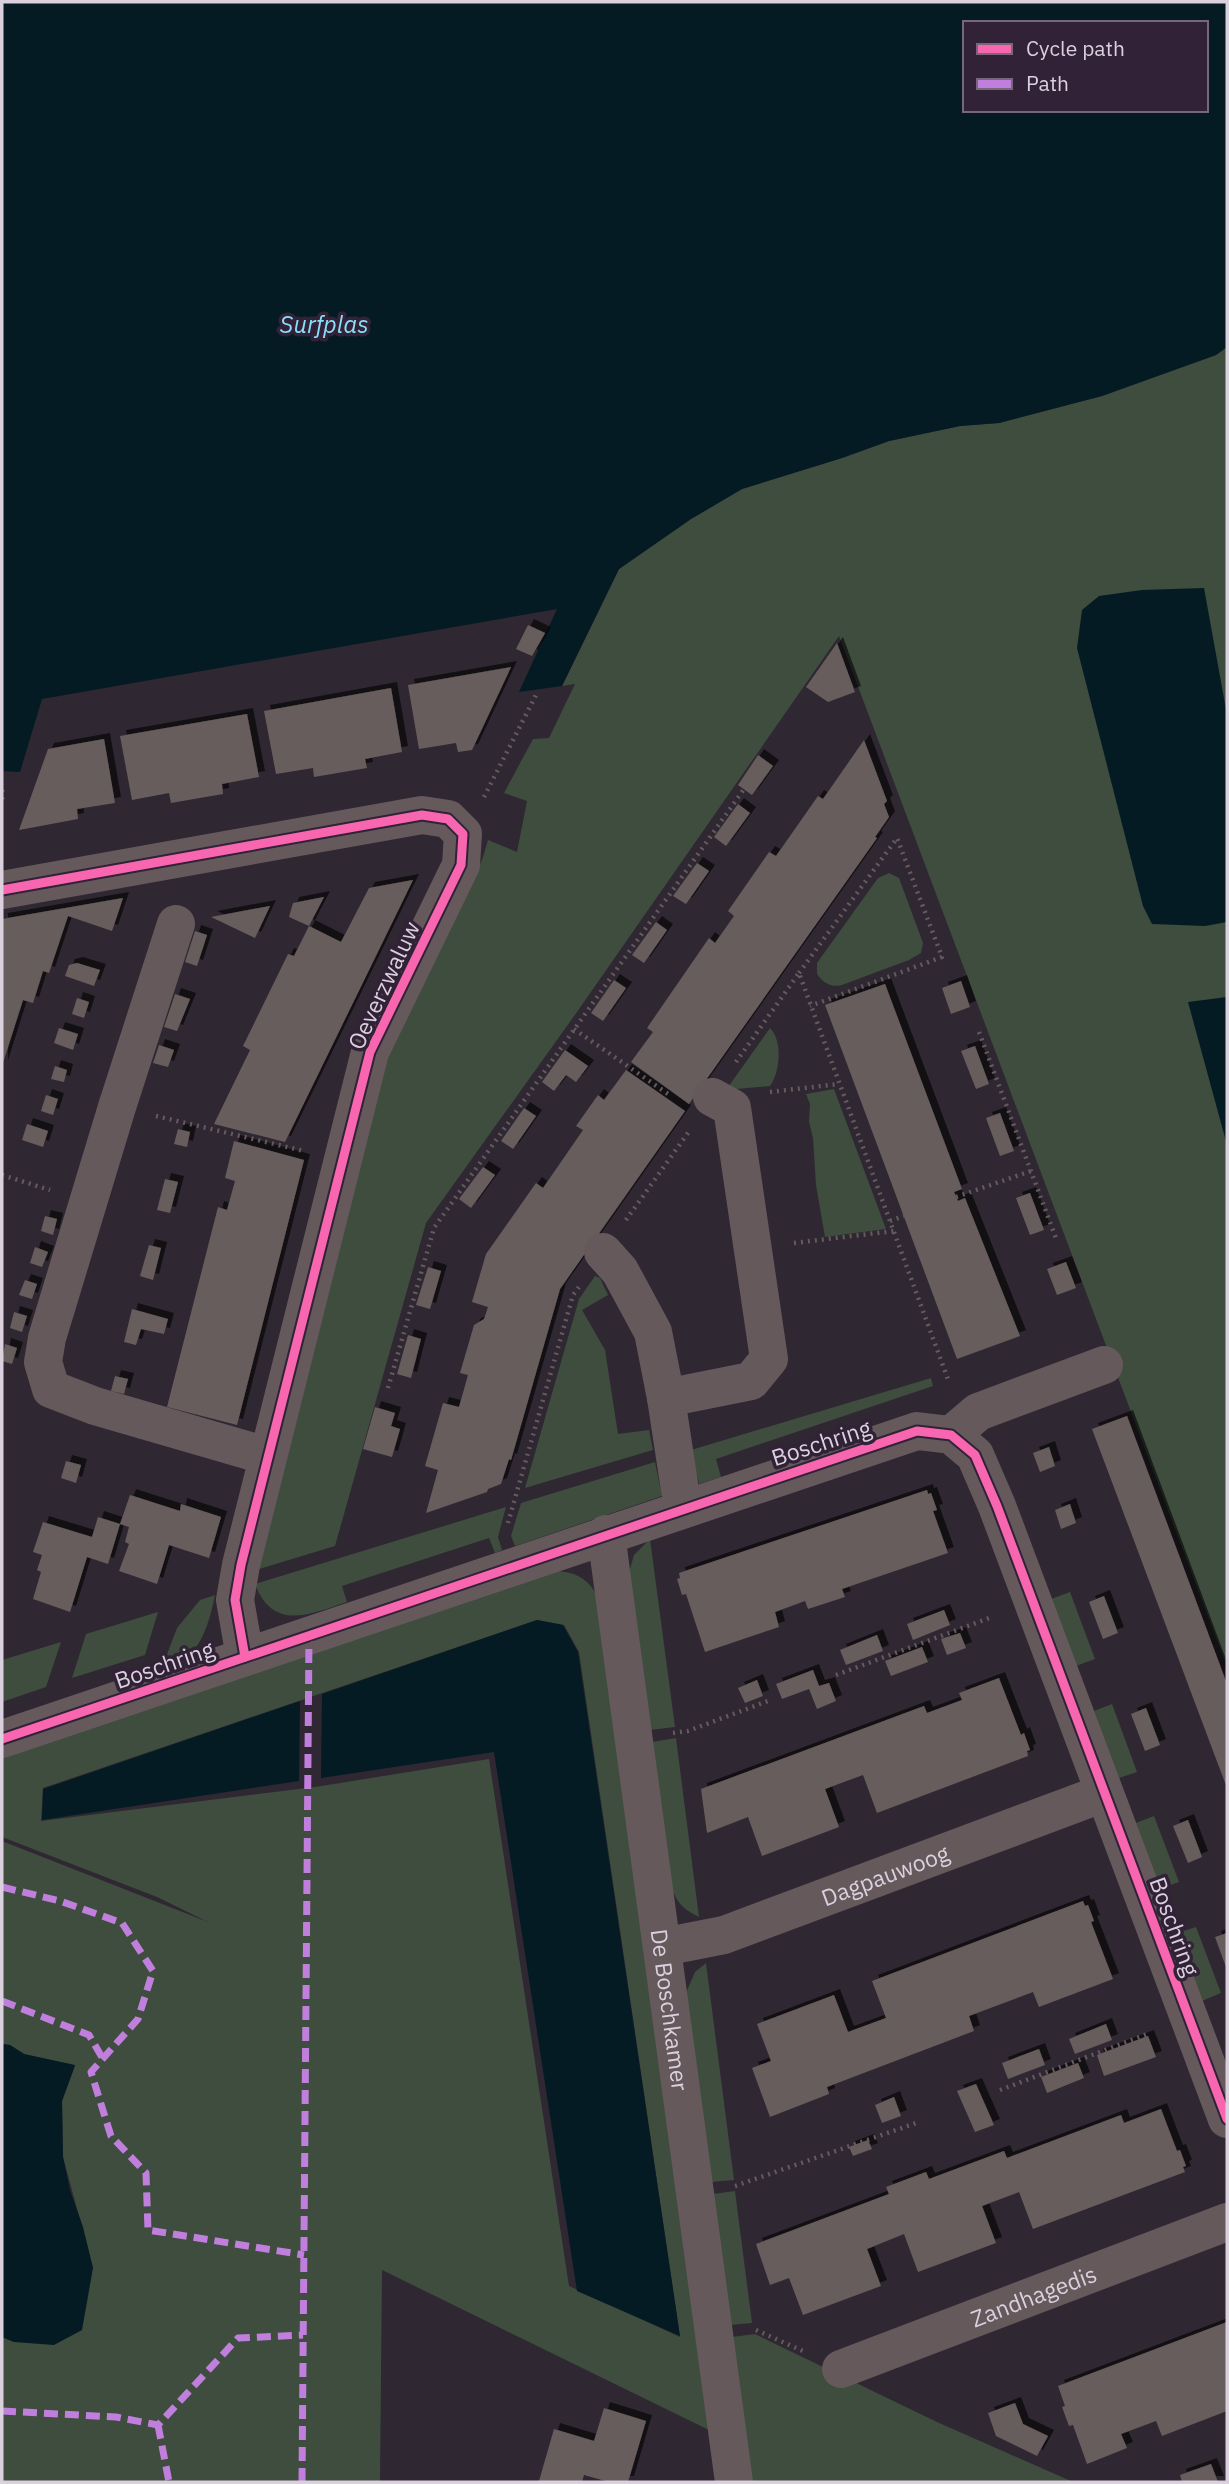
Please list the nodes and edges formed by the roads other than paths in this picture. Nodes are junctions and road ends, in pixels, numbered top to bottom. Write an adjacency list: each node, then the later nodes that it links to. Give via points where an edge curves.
1 (2, 890): 8 (street, Oeverzwaluw, via 422,815 448,819 463,834 461,865 370,1052)
2 (176, 924): 8 (street, via 43,1363 51,1389)
3 (695, 1099): 6 (street, via 732,1108 769,1359 751,1381)
4 (603, 1252): 6 (street, via 620,1271 653,1332)
5 (1104, 1364): 7 (street, via 978,1412)
6 (666, 1398): 9 (street, via 680,1490)
7 (951, 1435): 9 (street, Boschring, via 917,1431); 13 (street, Boschring, via 975,1455)
8 (268, 1456): 11 (street, Oeverzwaluw, via 235,1600)
9 (687, 1507): 10 (street, Boschring)
10 (606, 1534): 11 (street, Boschring); 14 (street, De Boschkamer)
11 (245, 1657): 12 (street, Boschring)
12 (2, 1739)
13 (1104, 1793): 14 (street, Dagpauwoog, via 724,1935); 15 (street, Boschring)
14 (663, 1947): 18 (street, De Boschkamer)
15 (1227, 2119)
16 (1227, 2222): 17 (street, Zandhagedis)
17 (841, 2369)
18 (734, 2482)

